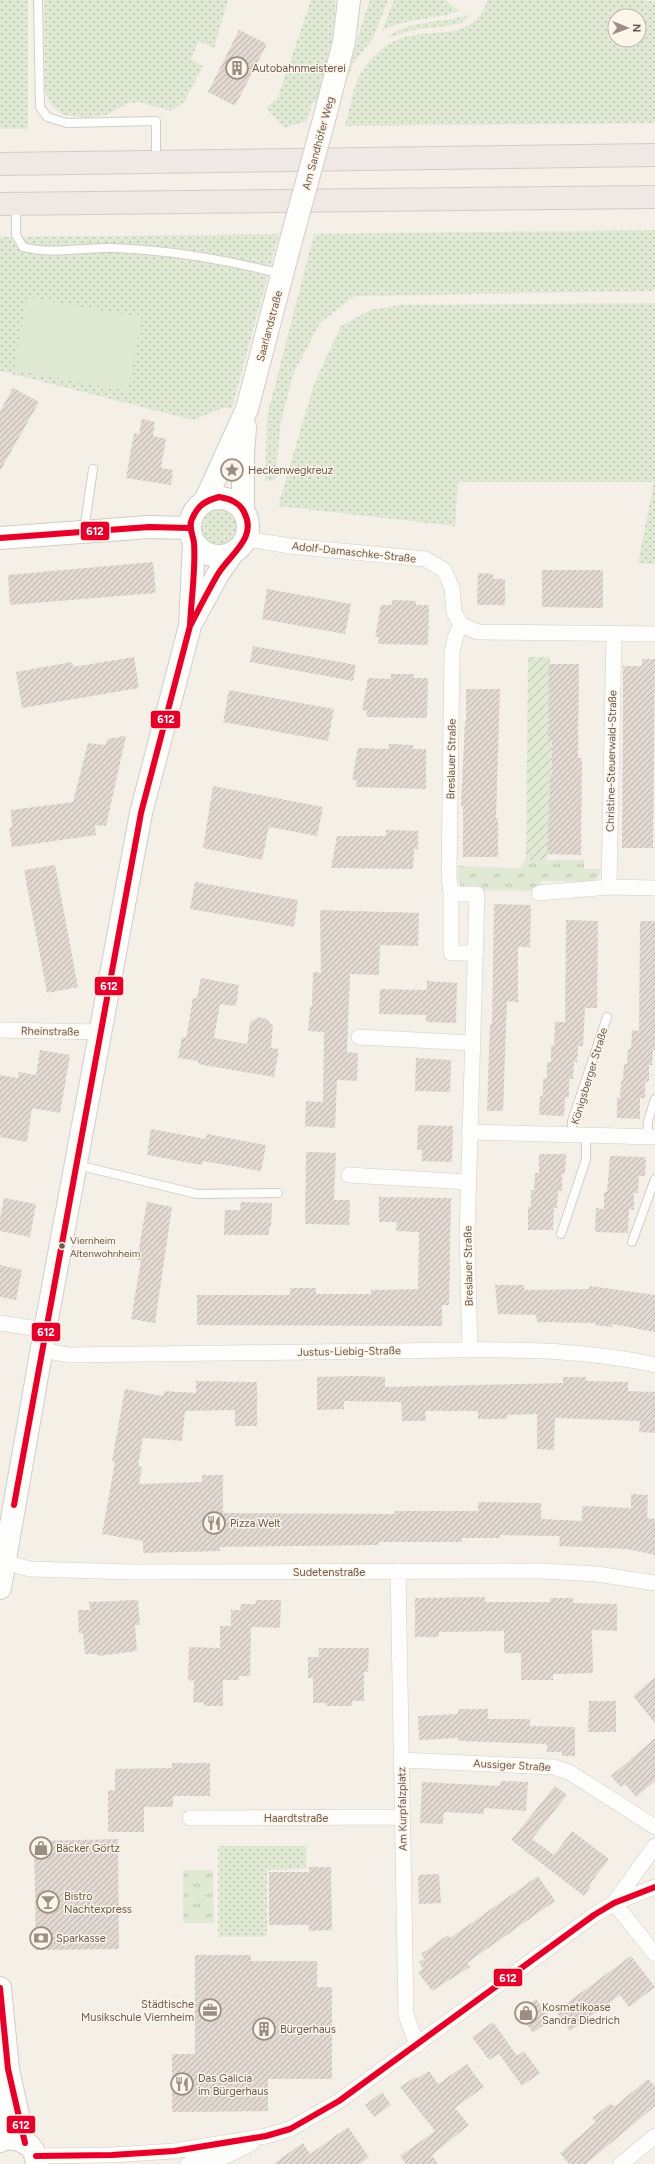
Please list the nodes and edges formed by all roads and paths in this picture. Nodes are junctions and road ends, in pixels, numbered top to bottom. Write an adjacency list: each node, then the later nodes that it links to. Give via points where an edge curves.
1 (38, 0): 6 (lane, via 40,107 47,117 67,123 156,121)
2 (349, 0): 4 (street, Am Sandhöfer Weg)
3 (362, 0): 4 (street, Am Sandhöfer Weg)
4 (344, 42): 10 (street, Am Sandhöfer Weg, bridge)
5 (655, 155): 6 (highway)
6 (156, 162): 7 (highway)
7 (0, 164)
8 (655, 198): 9 (highway)
9 (8, 204): 11 (lane, via 16,235 23,247 37,251 113,248 164,252 216,259)
10 (290, 244): 11 (street, Saarlandstraße)
11 (282, 274): 12 (street, Saarlandstraße)
12 (247, 409): 14 (street, Saarlandstraße); 15 (street, Saarlandstraße, via 243,454)
13 (93, 469): 16 (lane)
14 (205, 501): 15 (street, via 226,498); 17 (street, via 194,512)
15 (243, 510): 19 (street, via 249,525)
16 (84, 532): 17 (street, via 149,527); 18 (street)
17 (192, 535): 19 (street, via 204,552 210,555 217,556); 21 (street)
18 (0, 538)
19 (239, 546): 20 (street, Adolf-Damaschke-Straße, via 290,546 425,559 444,570 452,588 454,612); 21 (street, via 218,574)
20 (461, 625): 22 (street, via 478,632); 27 (street, Breslauer Straße, via 452,652 449,876)
21 (190, 626): 31 (street, via 141,813)
22 (614, 634): 23 (street); 24 (street, Christine-Steuerwald-Straße)
23 (655, 634)
24 (609, 887): 25 (street); 26 (street)
25 (655, 888)
26 (540, 893)
27 (451, 894): 28 (street, Breslauer Straße, via 451,953); 28 (street, Breslauer Straße, via 477,894)
28 (476, 954): 33 (street, Breslauer Straße)
29 (607, 1017): 36 (lane, Königsberger Straße, via 572,1121)
30 (0, 1030): 31 (street, Rheinstraße)
31 (101, 1032): 38 (street)
32 (359, 1037): 33 (street)
33 (473, 1042): 35 (street, Breslauer Straße)
34 (655, 1099): 37 (lane, Königsberger Straße, via 648,1121)
35 (469, 1132): 36 (street, Königsberger Straße); 41 (street, Breslauer Straße)
36 (579, 1135): 37 (street, Königsberger Straße); 43 (lane, Königsberger Straße, via 586,1159)
37 (651, 1137)
38 (77, 1165): 42 (lane, via 197,1194); 46 (street)
39 (349, 1175): 41 (street)
40 (655, 1179): 44 (lane)
41 (468, 1182): 47 (street, Breslauer Straße)
42 (278, 1193)
43 (561, 1234)
44 (632, 1242)
45 (0, 1323): 46 (street, Justus-Liebig-Straße)
46 (44, 1340): 47 (street, Justus-Liebig-Straße, via 68,1355); 49 (street)
47 (470, 1350): 48 (street, Justus-Liebig-Straße, via 561,1350)
48 (655, 1365)
49 (2, 1562): 50 (street, Sudetenstraße, via 30,1569 132,1572); 52 (street)
50 (398, 1572): 51 (street, Sudetenstraße, via 597,1574); 53 (street, Am Kurpfalzplatz)
51 (655, 1583)
52 (0, 1588)
53 (401, 1760): 54 (street, Am Kurpfalzplatz); 56 (street, Aussiger Straße, via 553,1767 569,1772)
54 (402, 1817): 55 (street, Haardtstraße); 62 (street, Am Kurpfalzplatz, via 406,2014)
55 (190, 1818)
56 (655, 1827)
57 (655, 1846): 59 (street)
58 (655, 1887): 59 (street)
59 (614, 1903): 60 (street); 62 (street)
60 (655, 1954)
61 (0, 1988): 63 (street)
62 (418, 2045): 64 (street, via 339,2101 290,2129)
63 (8, 2069): 66 (street); 67 (street, via 22,2134)
64 (266, 2136): 67 (street, via 174,2151 112,2155); 68 (street, via 226,2156)
65 (655, 2136): 69 (street)
66 (1, 2142): 67 (street, via 16,2139)
67 (33, 2154)
68 (188, 2164)
69 (621, 2164)

